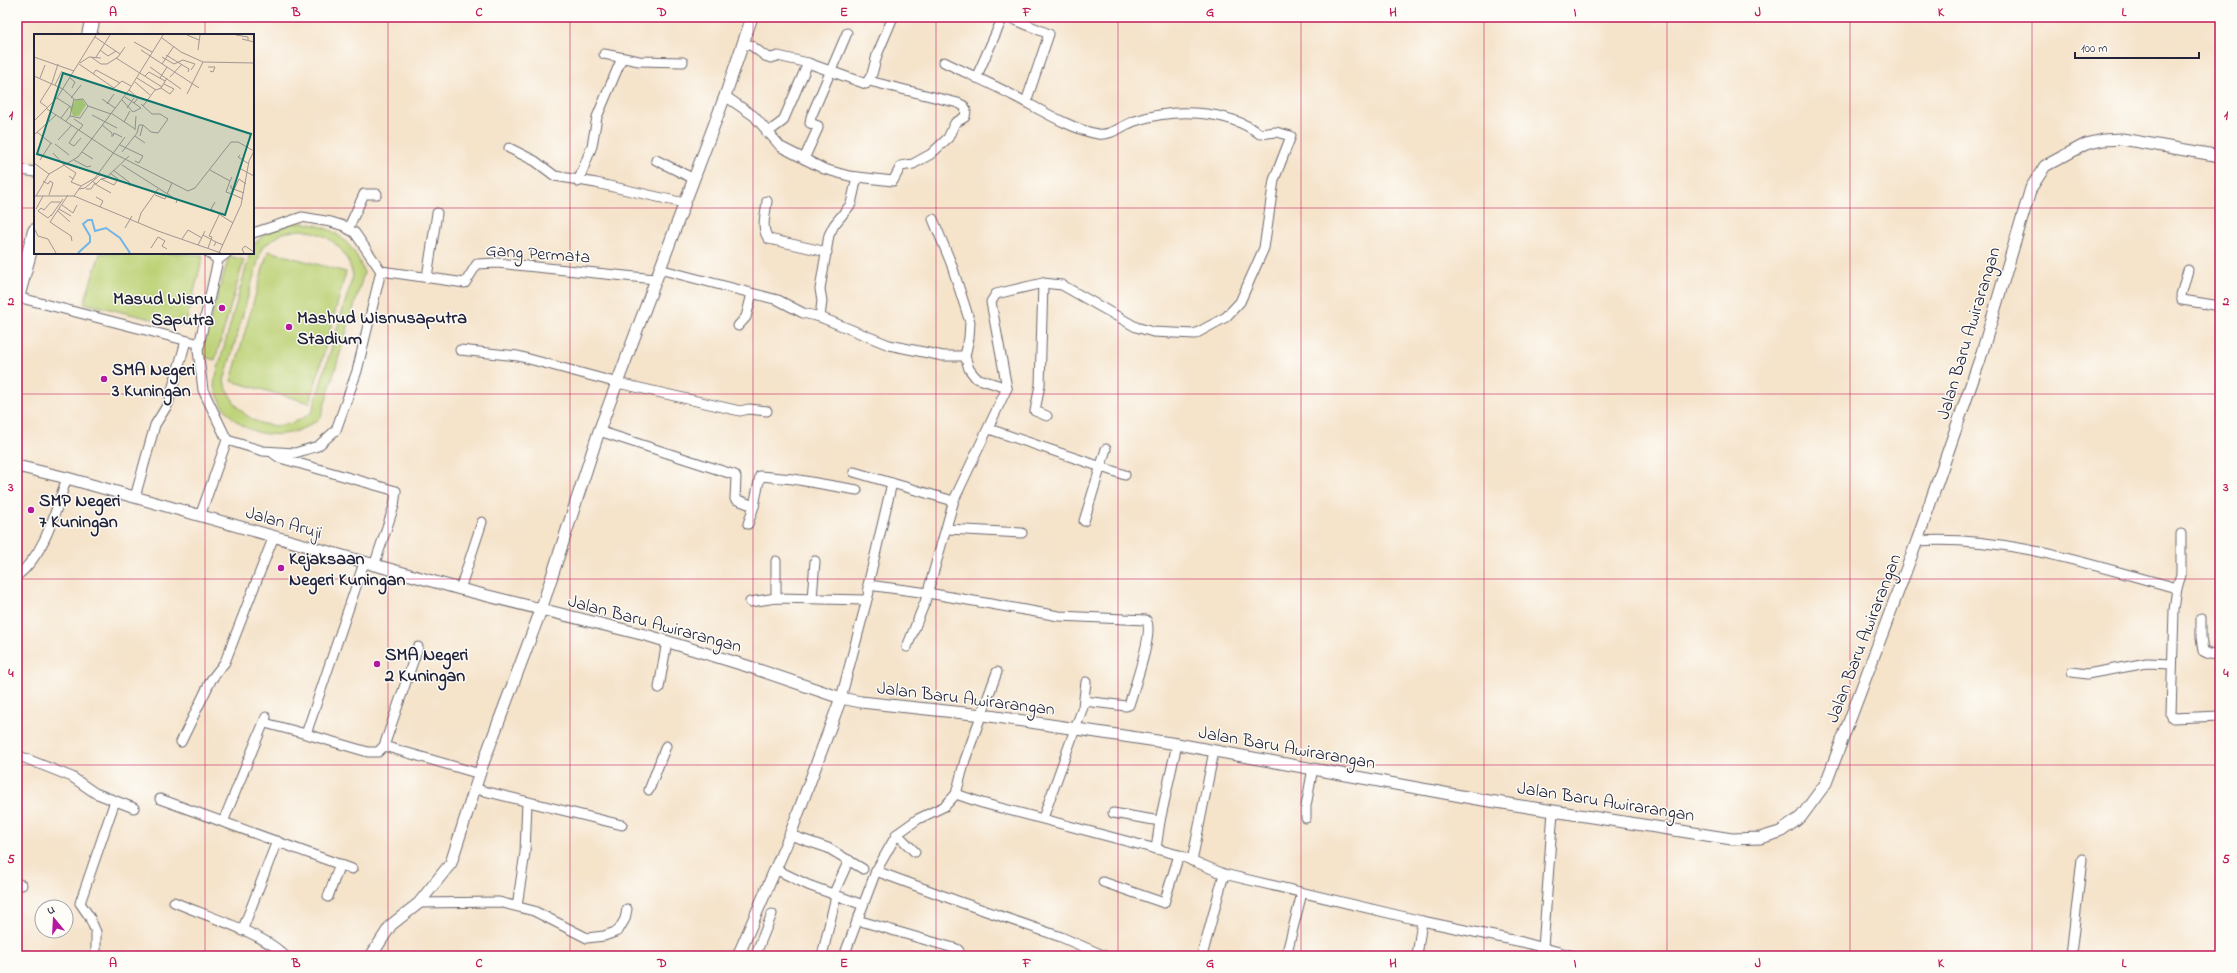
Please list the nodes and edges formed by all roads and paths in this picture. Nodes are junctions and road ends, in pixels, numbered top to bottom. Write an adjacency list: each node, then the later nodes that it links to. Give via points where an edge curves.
1 (93, 17): 7 (main road)
2 (752, 17): 8 (street)
3 (892, 17): 16 (street)
4 (1003, 17): 15 (street)
5 (1008, 17): 18 (street, via 1049,34)
6 (847, 33): 14 (street)
7 (92, 34)
8 (744, 43): 13 (street, via 771,58 778,56); 17 (street)
9 (604, 54): 10 (street)
10 (622, 58): 11 (street); 28 (street, via 597,117 592,146)
11 (683, 62)
12 (944, 62): 15 (street)
13 (808, 63): 14 (street); 19 (street, via 783,121)
14 (831, 72): 16 (street, via 866,84); 22 (street, via 811,117 810,124 818,128)
15 (976, 78): 18 (street)
16 (869, 81): 26 (street, via 958,103 966,110 965,117 955,123 948,138 939,148 913,164 901,166 892,181)
17 (725, 96): 19 (street, via 754,116); 27 (street)
18 (1026, 102): 45 (street, via 1060,120 1096,134 1110,133 1133,121 1174,112 1203,113 1249,126 1260,134 1276,132 1291,137 1274,180 1264,248 1240,302 1226,317 1195,334 1153,332 1136,327 1062,285)
19 (767, 133): 22 (street, via 781,147)
20 (509, 148): 28 (street, via 535,161 556,176)
21 (2220, 156): 82 (street, Jalan Baru Awirarangan, via 2122,140 2103,140 2086,144 2045,166 2031,188 2021,217 1980,359)
22 (804, 159): 26 (street, via 824,169)
23 (656, 160): 27 (street)
24 (17, 169): 25 (street)
25 (34, 172)
26 (857, 177): 37 (street, via 851,204 834,225)
27 (694, 179): 31 (street)
28 (578, 182): 31 (street, via 596,183)
29 (377, 194): 34 (street, via 364,194)
30 (767, 201): 37 (street, via 764,228 769,239)
31 (684, 203): 43 (street)
32 (437, 212): 44 (street)
33 (933, 219): 54 (street, via 951,263 970,322)
34 (348, 229): 35 (street, via 331,222 302,217); 42 (street, via 355,233)
35 (254, 233)
36 (34, 235): 47 (main road)
37 (826, 252): 49 (street, via 820,288)
38 (211, 254): 40 (street)
39 (226, 254): 40 (street)
40 (218, 260): 52 (street)
41 (2188, 270): 48 (street, via 2182,300)
42 (381, 271): 44 (street, Gang Permata); 63 (street, via 357,371 336,430 318,446 295,453)
43 (657, 274): 44 (street, Gang Permata, via 497,262 477,264 465,283); 46 (street); 55 (street)
44 (427, 277)
45 (1043, 283): 56 (street, via 996,294 992,298); 58 (street, via 1040,385 1035,408 1037,413)
46 (752, 294): 49 (street, via 778,300 803,313); 50 (street, via 746,317)
47 (17, 298): 51 (street)
48 (2220, 306)
49 (820, 317): 54 (street, via 889,345 943,356)
50 (738, 326)
51 (186, 341): 52 (street); 71 (street, via 168,404 155,425)
52 (200, 344): 61 (street, via 203,390)
53 (460, 350): 55 (street, via 518,356)
54 (965, 356): 56 (street, via 969,369 976,378)
55 (618, 383): 57 (street, via 740,412 749,409); 60 (street)
56 (1004, 386): 59 (street)
57 (767, 411)
58 (1047, 416)
59 (989, 429): 65 (street); 78 (street, via 954,500)
60 (599, 431): 73 (street, via 735,475 735,499); 95 (street)
61 (227, 440): 63 (street); 74 (street)
62 (1106, 449): 65 (street)
63 (271, 452): 85 (street, via 280,458 396,491 394,506)
64 (17, 466): 68 (street, Jalan Aruji)
65 (1100, 466): 67 (street); 75 (street)
66 (854, 472): 69 (street)
67 (1125, 475)
68 (67, 478): 71 (street, Jalan Aruji); 86 (street, via 44,540 34,559)
69 (892, 483): 72 (street); 87 (street)
70 (857, 490): 73 (street, via 760,476)
71 (135, 497): 74 (street, Jalan Aruji)
72 (950, 500)
73 (754, 506): 77 (street)
74 (200, 516): 81 (street, Jalan Aruji)
75 (1084, 521)
76 (482, 522): 89 (street)
77 (748, 524)
78 (947, 529): 79 (street); 90 (street)
79 (1022, 533)
80 (2182, 534): 88 (street, via 2181,575)
81 (274, 536): 85 (street, Jalan Aruji); 112 (street, via 225,662 211,680)
82 (1917, 541): 88 (street, via 1945,539 2032,550); 127 (street, Jalan Baru Awirarangan, via 1826,782 1801,817 1780,832 1760,838 1732,839)
83 (776, 561): 91 (street)
84 (815, 561): 92 (street)
85 (369, 565): 89 (street, Jalan Aruji); 111 (street)
86 (17, 576)
87 (868, 585): 90 (street); 93 (street)
88 (2177, 588): 101 (street)
89 (460, 590): 95 (street, Jalan Aruji)
90 (927, 593): 99 (street); 107 (street, via 1059,616 1148,621 1140,671 1129,705)
91 (776, 598): 92 (street); 94 (street)
92 (812, 598): 93 (street)
93 (865, 600): 106 (street)
94 (750, 602)
95 (541, 610): 97 (street, Jalan Baru Awirarangan); 119 (street)
96 (2201, 618): 100 (street, via 2200,637 2203,651)
97 (667, 641): 105 (street); 106 (street, Jalan Baru Awirarangan)
98 (418, 647): 114 (street)
99 (908, 647)
100 (2220, 655)
101 (2172, 664): 103 (street, via 2147,663 2092,674); 109 (street, via 2172,717)
102 (997, 672): 108 (street)
103 (2072, 672)
104 (1086, 682): 107 (street)
105 (659, 688)
106 (841, 698): 108 (street, Jalan Baru Awirarangan); 135 (street)
107 (1084, 701): 110 (street)
108 (983, 715): 110 (street, Jalan Baru Awirarangan); 122 (street)
109 (2220, 716)
110 (1074, 728): 113 (street, Jalan Baru Awirarangan); 129 (street)
111 (306, 734): 114 (street, via 368,752 378,752); 132 (street, via 266,720)
112 (181, 742)
113 (1177, 744): 116 (street, Jalan Baru Awirarangan); 131 (street)
114 (384, 746): 119 (street)
115 (666, 746): 121 (street)
116 (1214, 751): 118 (street, Jalan Baru Awirarangan); 142 (street)
117 (17, 755): 124 (street, via 72,777 96,793)
118 (1313, 768): 127 (street, Jalan Baru Awirarangan); 130 (street)
119 (480, 774): 120 (street)
120 (476, 789): 125 (street); 154 (street, via 450,864)
121 (649, 790)
122 (956, 794): 129 (street); 134 (street, via 945,806 918,819)
123 (160, 799): 132 (street)
124 (115, 801): 126 (street); 165 (street, via 80,903 96,932)
125 (527, 802): 133 (street); 156 (street, via 525,853)
126 (134, 808)
127 (1553, 811): 164 (street)
128 (1113, 813): 131 (street)
129 (1044, 818): 137 (street)
130 (1306, 818)
131 (1160, 821): 137 (street)
132 (224, 822): 136 (street)
133 (622, 825)
134 (897, 834): 138 (street); 147 (street)
135 (793, 837): 141 (street, via 828,848); 146 (street)
136 (277, 841): 143 (street); 162 (street)
137 (1156, 849): 139 (street)
138 (915, 852)
139 (1179, 855): 142 (street); 149 (street, via 1164,903)
140 (2082, 859): 178 (street)
141 (849, 860): 145 (street); 151 (street)
142 (1192, 861): 148 (street)
143 (340, 864): 144 (street); 152 (street)
144 (352, 869)
145 (863, 869)
146 (780, 871): 151 (street); 161 (street)
147 (876, 871): 155 (street); 173 (street, via 1061,936)
148 (1224, 874): 150 (street); 174 (street)
149 (1103, 882)
150 (1302, 893): 160 (street); 175 (street)
151 (835, 896): 155 (street); 170 (street)
152 (328, 897)
153 (174, 902): 162 (street)
154 (419, 903): 156 (street, via 499,902); 167 (street, via 391,925)
155 (863, 905): 159 (street)
156 (517, 906): 157 (street, via 534,911 587,938 618,931)
157 (627, 909)
158 (772, 914): 161 (street)
159 (856, 920): 171 (street); 172 (street, via 957,949)
160 (1422, 921): 164 (street); 176 (street)
161 (758, 927): 163 (street)
162 (242, 931): 166 (street, via 272,946)
163 (753, 943): 168 (street); 169 (street)
164 (1545, 951): 177 (street)
165 (96, 956)
166 (285, 956)
167 (371, 956)
168 (738, 956)
169 (754, 956)
170 (822, 956)
171 (844, 956)
172 (958, 956)
173 (1104, 956)
174 (1202, 956)
175 (1286, 956)
176 (1417, 956)
177 (1574, 956)
178 (2073, 956)

